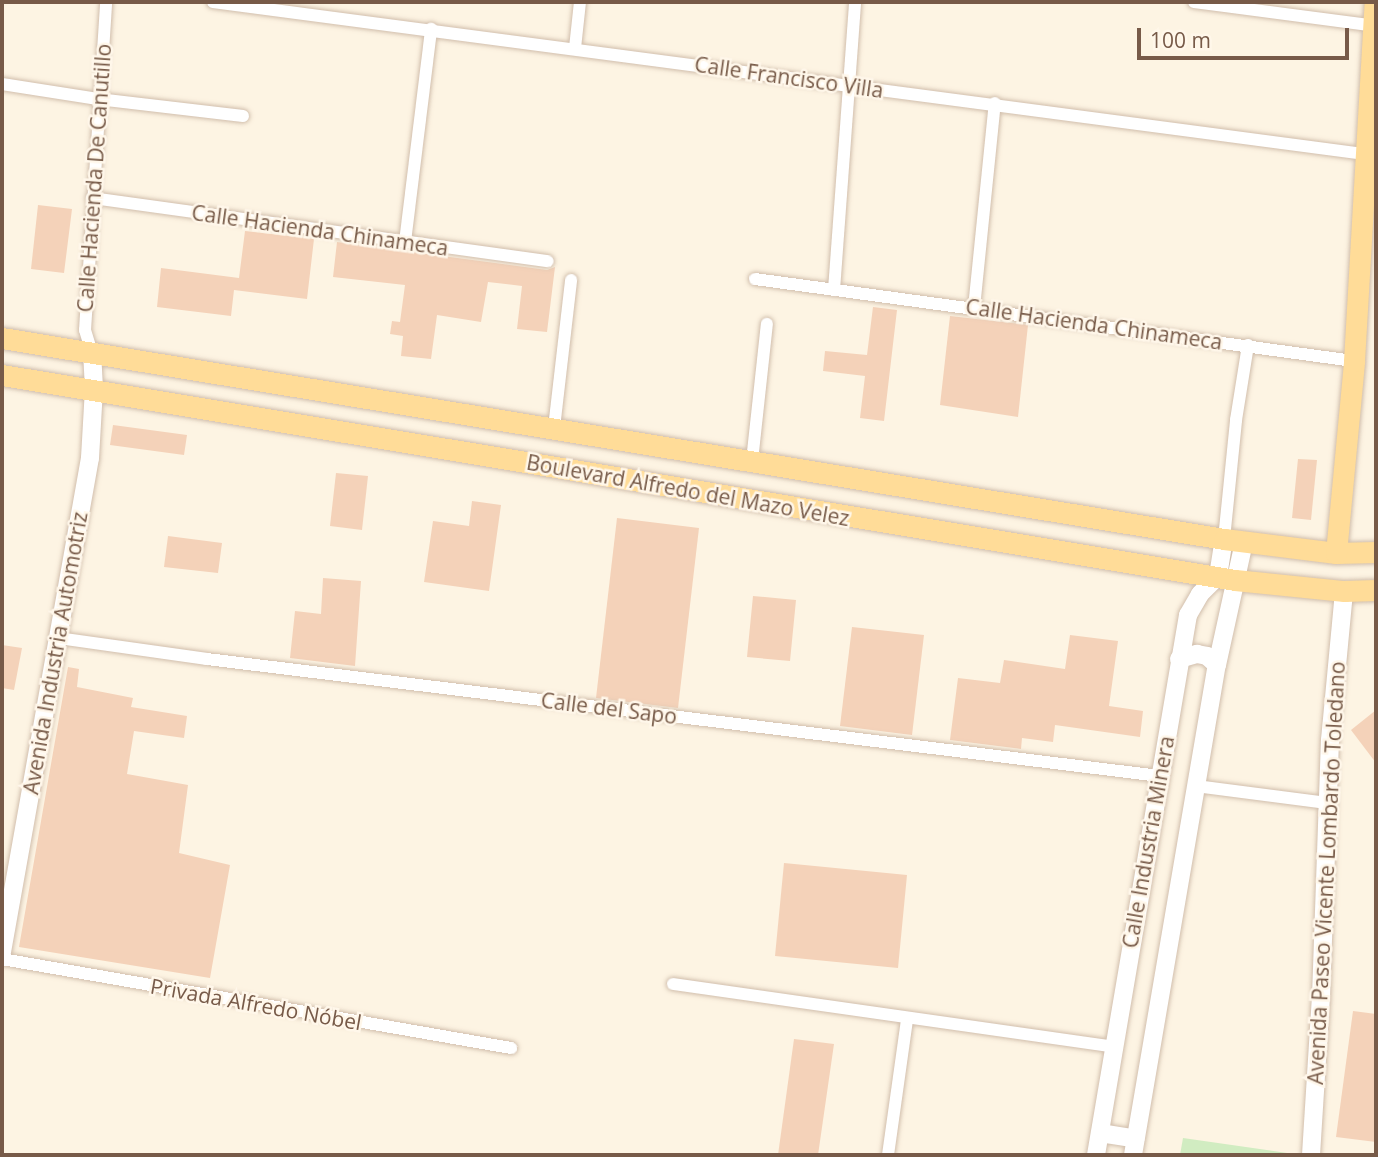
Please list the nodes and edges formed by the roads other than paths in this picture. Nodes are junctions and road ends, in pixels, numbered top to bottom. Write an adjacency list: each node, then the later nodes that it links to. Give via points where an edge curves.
1 (106, 2): 12 (street, Calle Hacienda De Canutillo)
2 (213, 2): 8 (street, Calle Francisco Villa)
3 (580, 2): 9 (street)
4 (855, 2): 11 (street)
5 (1194, 2): 7 (street)
6 (1375, 2): 7 (main road)
7 (1375, 25): 15 (main road)
8 (431, 29): 9 (street, Calle Francisco Villa); 17 (street)
9 (575, 48): 11 (street, Calle Francisco Villa)
10 (2, 84): 12 (street)
11 (851, 86): 13 (street, Calle Francisco Villa); 21 (street)
12 (98, 99): 14 (street); 16 (street, Calle Hacienda De Canutillo)
13 (995, 103): 15 (street, Calle Francisco Villa); 22 (street)
14 (243, 116)
15 (1365, 154): 27 (main road)
16 (92, 198): 17 (street, Calle Hacienda Chinameca); 26 (street, Calle Hacienda De Canutillo, via 85,330)
17 (405, 242): 18 (street, Calle Hacienda Chinameca)
18 (548, 261)
19 (755, 279): 21 (street, Calle Hacienda Chinameca)
20 (571, 280): 30 (street)
21 (834, 290): 22 (street, Calle Hacienda Chinameca)
22 (974, 308): 25 (street, Calle Hacienda Chinameca)
23 (767, 324): 31 (street)
24 (2, 338): 26 (main road, Boulevard Alfredo del Mazo Velez)
25 (1248, 345): 27 (street, Calle Hacienda Chinameca); 32 (street, via 1228,483)
26 (92, 353): 29 (main road, Avenida Industria Automotriz); 30 (main road, Boulevard Alfredo del Mazo Velez)
27 (1354, 361): 34 (main road)
28 (2, 375): 29 (main road, Boulevard Alfredo del Mazo Velez)
29 (94, 389): 35 (main road, Boulevard Alfredo del Mazo Velez); 38 (main road, Avenida Industria Automotriz, via 90,458)
30 (554, 428): 31 (main road, Boulevard Alfredo del Mazo Velez)
31 (752, 461): 32 (main road, Boulevard Alfredo del Mazo Velez)
32 (1234, 541): 34 (main road, Boulevard Alfredo del Mazo Velez); 35 (main road, Calle Industria Minera)
33 (1376, 552): 34 (main road, Boulevard Alfredo del Mazo Velez)
34 (1336, 553)
35 (1226, 578): 37 (main road, Boulevard Alfredo del Mazo Velez); 39 (main road, Calle Industria Minera, via 1200,594 1188,614); 40 (main road, Calle Industria Minera)
36 (1376, 590): 37 (main road, Boulevard Alfredo del Mazo Velez)
37 (1344, 592): 43 (main road, Avenida Paseo Vicente Lombardo Toledano)
38 (58, 638): 41 (street, Calle del Sapo); 44 (main road, Avenida Industria Automotriz)
39 (1179, 659): 40 (main road, via 1197,654); 41 (main road, Calle Industria Minera)
40 (1217, 664): 42 (main road, Calle Industria Minera)
41 (1160, 776): 48 (main road, Calle Industria Minera)
42 (1196, 786): 43 (street); 51 (main road, Calle Industria Minera)
43 (1327, 803): 54 (main road, Avenida Paseo Vicente Lombardo Toledano)
44 (2, 952)
45 (2, 959): 49 (street, Privada Alfredo Nóbel)
46 (673, 984): 47 (street)
47 (907, 1019): 48 (street); 52 (street)
48 (1112, 1047): 50 (main road, Calle Industria Minera)
49 (511, 1048)
50 (1100, 1133): 51 (main road); 53 (main road, Calle Industria Minera)
51 (1135, 1147)
52 (887, 1155)
53 (1096, 1155)
54 (1311, 1155)

